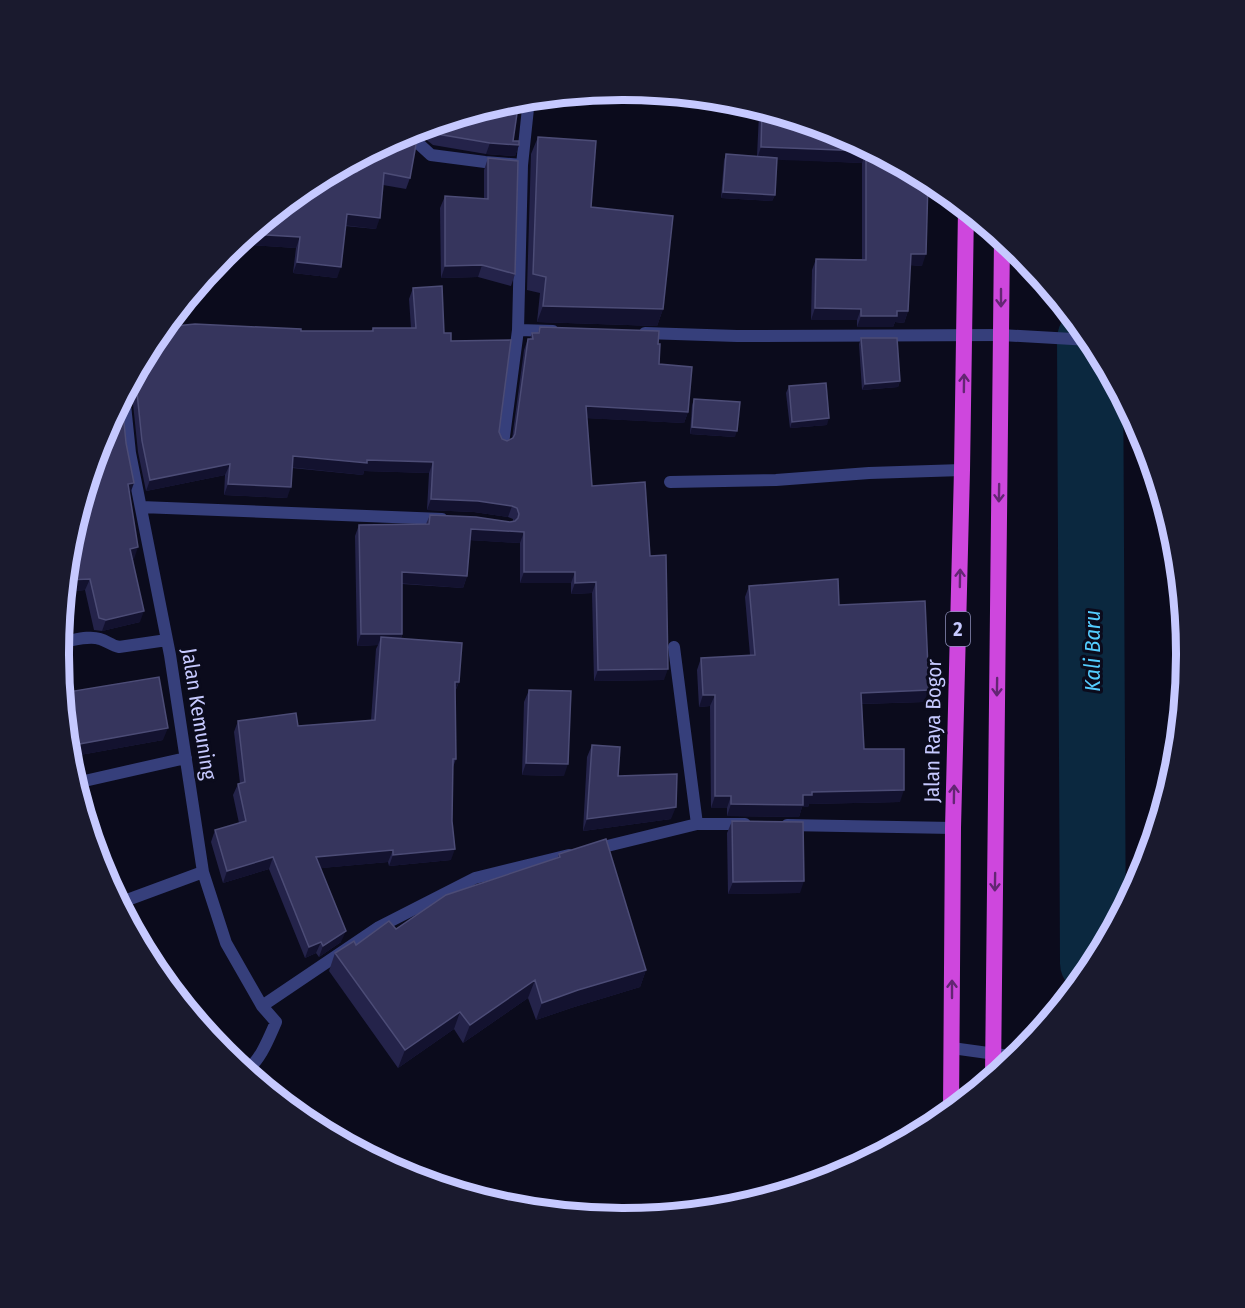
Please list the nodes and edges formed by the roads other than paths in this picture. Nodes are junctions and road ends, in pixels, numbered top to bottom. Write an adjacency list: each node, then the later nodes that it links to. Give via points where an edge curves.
1 (528, 109): 3 (street)
2 (414, 142): 3 (street, via 431,155)
3 (522, 165): 6 (street)
4 (966, 221): 9 (highway, Jalan Raya Bogor / 2)
5 (1002, 252): 10 (highway, 2, one-way to 10)
6 (518, 330): 7 (street); 14 (street)
7 (564, 331)
8 (633, 333): 9 (street)
9 (965, 335): 10 (street); 15 (highway, Jalan Raya Bogor / 2, one-way to 9)
10 (1001, 335): 11 (street); 32 (highway, 2, one-way to 32)
11 (1077, 338)
12 (126, 410): 13 (street, Jalan Kemuning)
13 (126, 415): 17 (street, Jalan Kemuning)
14 (503, 444)
15 (963, 470): 16 (street); 27 (highway, Jalan Raya Bogor / 2, one-way to 15)
16 (670, 482)
17 (141, 507): 18 (street); 19 (street, Jalan Kemuning)
18 (449, 519)
19 (167, 640): 20 (street, via 119,647 100,639); 22 (street, Jalan Kemuning)
20 (69, 641)
21 (674, 647): 24 (street)
22 (186, 758): 23 (street); 28 (street, Jalan Kemuning)
23 (84, 781)
24 (697, 824): 25 (street); 30 (street, via 475,878 379,927)
25 (755, 825)
26 (779, 825): 27 (street)
27 (953, 828): 31 (highway, Jalan Raya Bogor / 2, one-way to 27)
28 (203, 872): 29 (street); 30 (street, Jalan Kemuning, via 226,944)
29 (127, 900)
30 (262, 1006): 35 (street, Jalan Kemuning, via 276,1022)
31 (952, 1048): 32 (street); 36 (highway, Jalan Raya Bogor / 2)
32 (993, 1053): 33 (street); 34 (highway, 2)
33 (1003, 1055)
34 (993, 1064)
35 (253, 1066)
36 (951, 1099)

